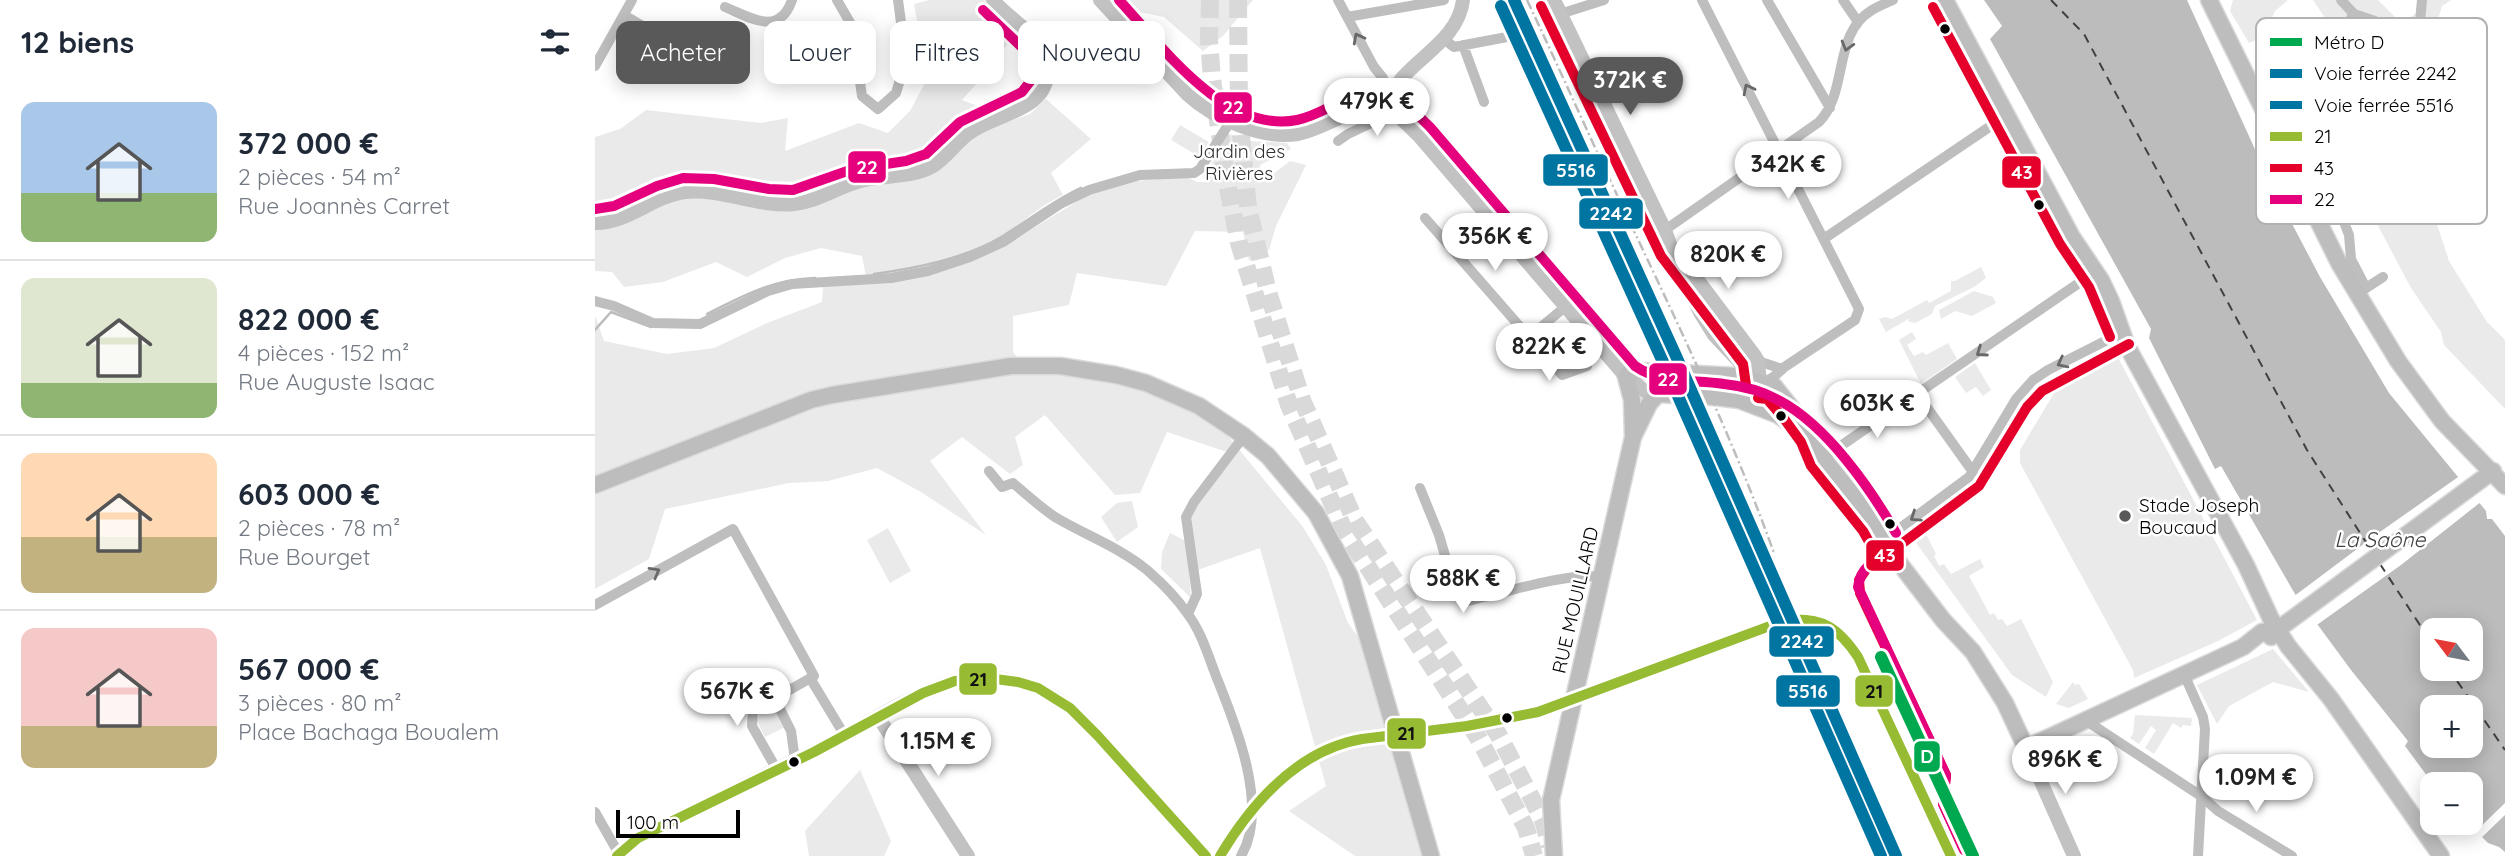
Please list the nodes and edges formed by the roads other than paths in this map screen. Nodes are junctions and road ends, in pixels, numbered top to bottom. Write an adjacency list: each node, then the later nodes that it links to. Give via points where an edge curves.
1 (632, 0): 22 (street)
2 (792, 0): 19 (street, via 781,19 769,23)
3 (837, 0): 4 (street, via 852,26 862,96 878,110 896,93 906,60)
4 (898, 0)
5 (993, 0): 42 (street, via 1037,40 1046,55 1046,84 1026,108 968,134 932,167 864,180 795,204 682,192 618,219)
6 (1100, 0): 38 (street, via 1196,102)
7 (1338, 0): 23 (street)
8 (1444, 0): 23 (street)
9 (1463, 0): 30 (street)
10 (1604, 0): 20 (street)
11 (1702, 0): 40 (street, one-way to 11)
12 (1767, 0): 36 (street)
13 (1843, 0): 28 (street)
14 (1893, 0): 28 (street)
15 (1945, 0): 37 (main road)
16 (2209, 0): 33 (main road)
17 (2341, 0): 21 (street)
18 (2422, 0): 26 (street)
19 (725, 7)
20 (1557, 7): 45 (street)
21 (2354, 14): 24 (street); 25 (street)
22 (624, 15): 27 (street); 32 (street)
23 (1347, 17): 35 (street, one-way to 23, via 1383,78)
24 (2351, 18)
25 (2366, 18)
26 (2420, 18)
27 (634, 21)
28 (1858, 22): 36 (street, one-way to 36, via 1847,41)
29 (1507, 37): 31 (street)
30 (1444, 39): 31 (street, via 1454,47); 35 (street, via 1402,77)
31 (1463, 45): 34 (street)
32 (595, 66)
33 (2256, 95)
34 (1483, 102)
35 (1386, 104): 38 (street, via 1357,110 1297,134 1272,134); 39 (street, via 1366,127); 53 (street, via 1419,136)
36 (1830, 108): 40 (street, via 1819,122)
37 (2007, 115): 46 (street); 48 (main road)
38 (1230, 122): 51 (street, via 1194,173 1140,175 1089,190 1003,242 928,271 792,284 700,324 653,323)
39 (1338, 141)
40 (1780, 150): 45 (street); 46 (street)
41 (1425, 218): 57 (street)
42 (595, 223)
43 (2320, 224): 50 (main road, via 2339,263)
44 (2345, 224): 50 (street)
45 (1665, 230): 47 (street)
46 (1825, 238): 60 (street, via 1859,314)
47 (1673, 249): 52 (street); 54 (street)
48 (2095, 272): 55 (main road); 65 (street, one-way to 65)
49 (2383, 278): 50 (street)
50 (2362, 291): 72 (main road, via 2398,360 2442,421)
51 (595, 301)
52 (1716, 303): 54 (street); 58 (street)
53 (1565, 307): 57 (street); 62 (street)
54 (1701, 314): 56 (street)
55 (2123, 332): 73 (street, one-way to 73, via 2033,380 2016,399); 81 (main road)
56 (1714, 335): 61 (street, via 1723,357); 63 (street)
57 (1529, 337): 59 (street, via 1562,375)
58 (1758, 361): 60 (street); 63 (street)
59 (1587, 366)
60 (1782, 369): 63 (street)
61 (1715, 375): 62 (main road, via 1636,371); 63 (main road)
62 (1626, 377): 64 (street); 69 (main road, RUE MOUILLARD)
63 (1760, 384): 66 (street); 67 (street, via 1764,396); 70 (main road, via 1774,386 1796,411)
64 (1658, 394): 66 (main road); 69 (main road, RUE MOUILLARD)
65 (1918, 395): 70 (street); 73 (street)
66 (1739, 400): 67 (main road)
67 (1795, 427): 70 (main road)
68 (1244, 436): 74 (main road, via 1199,407 1146,383 1086,369 1022,365 811,400); 80 (street, via 1186,517 1197,594); 97 (main road, via 1268,456 1317,513 1350,576)
69 (1633, 437): 78 (main road, RUE MOUILLARD)
70 (1823, 458): 77 (main road)
71 (989, 471): 80 (street, via 1002,487 1013,483 1054,516 1135,561)
72 (2493, 471): 75 (main road); 81 (main road)
73 (1973, 472): 77 (street, one-way to 77)
74 (595, 485)
75 (2505, 486)
76 (1420, 488): 78 (street, via 1462,599)
77 (1884, 540): 88 (main road, via 1985,670)
78 (1601, 577): 98 (main road, RUE MOUILLARD, via 1551,800)
79 (595, 605): 83 (street, one-way to 83, via 733,529 814,676)
80 (1188, 614): 96 (street, via 1204,643 1245,757 1250,820)
81 (2277, 629): 82 (main road, via 2266,640); 102 (main road)
82 (2183, 674): 86 (main road); 91 (street, via 2205,729)
83 (810, 678): 84 (street); 87 (street)
84 (775, 699): 89 (street, via 791,731); 90 (street, via 753,711 752,726)
85 (879, 718): 87 (street); 94 (street); 95 (street, via 959,680 982,677 1032,684 1063,702 1087,724)
86 (2085, 720): 88 (main road); 91 (street)
87 (845, 736): 89 (street)
88 (2027, 748): 99 (street)
89 (795, 760): 90 (street)
90 (777, 770): 93 (street, via 638,838)
91 (2201, 796): 100 (street); 101 (street)
92 (595, 812): 93 (street)
93 (618, 855)
94 (968, 856)
95 (1206, 856)
96 (1241, 856)
97 (1431, 856)
98 (1554, 856)
99 (2074, 856)
100 (2198, 856)
101 (2292, 856)
102 (2441, 856)

